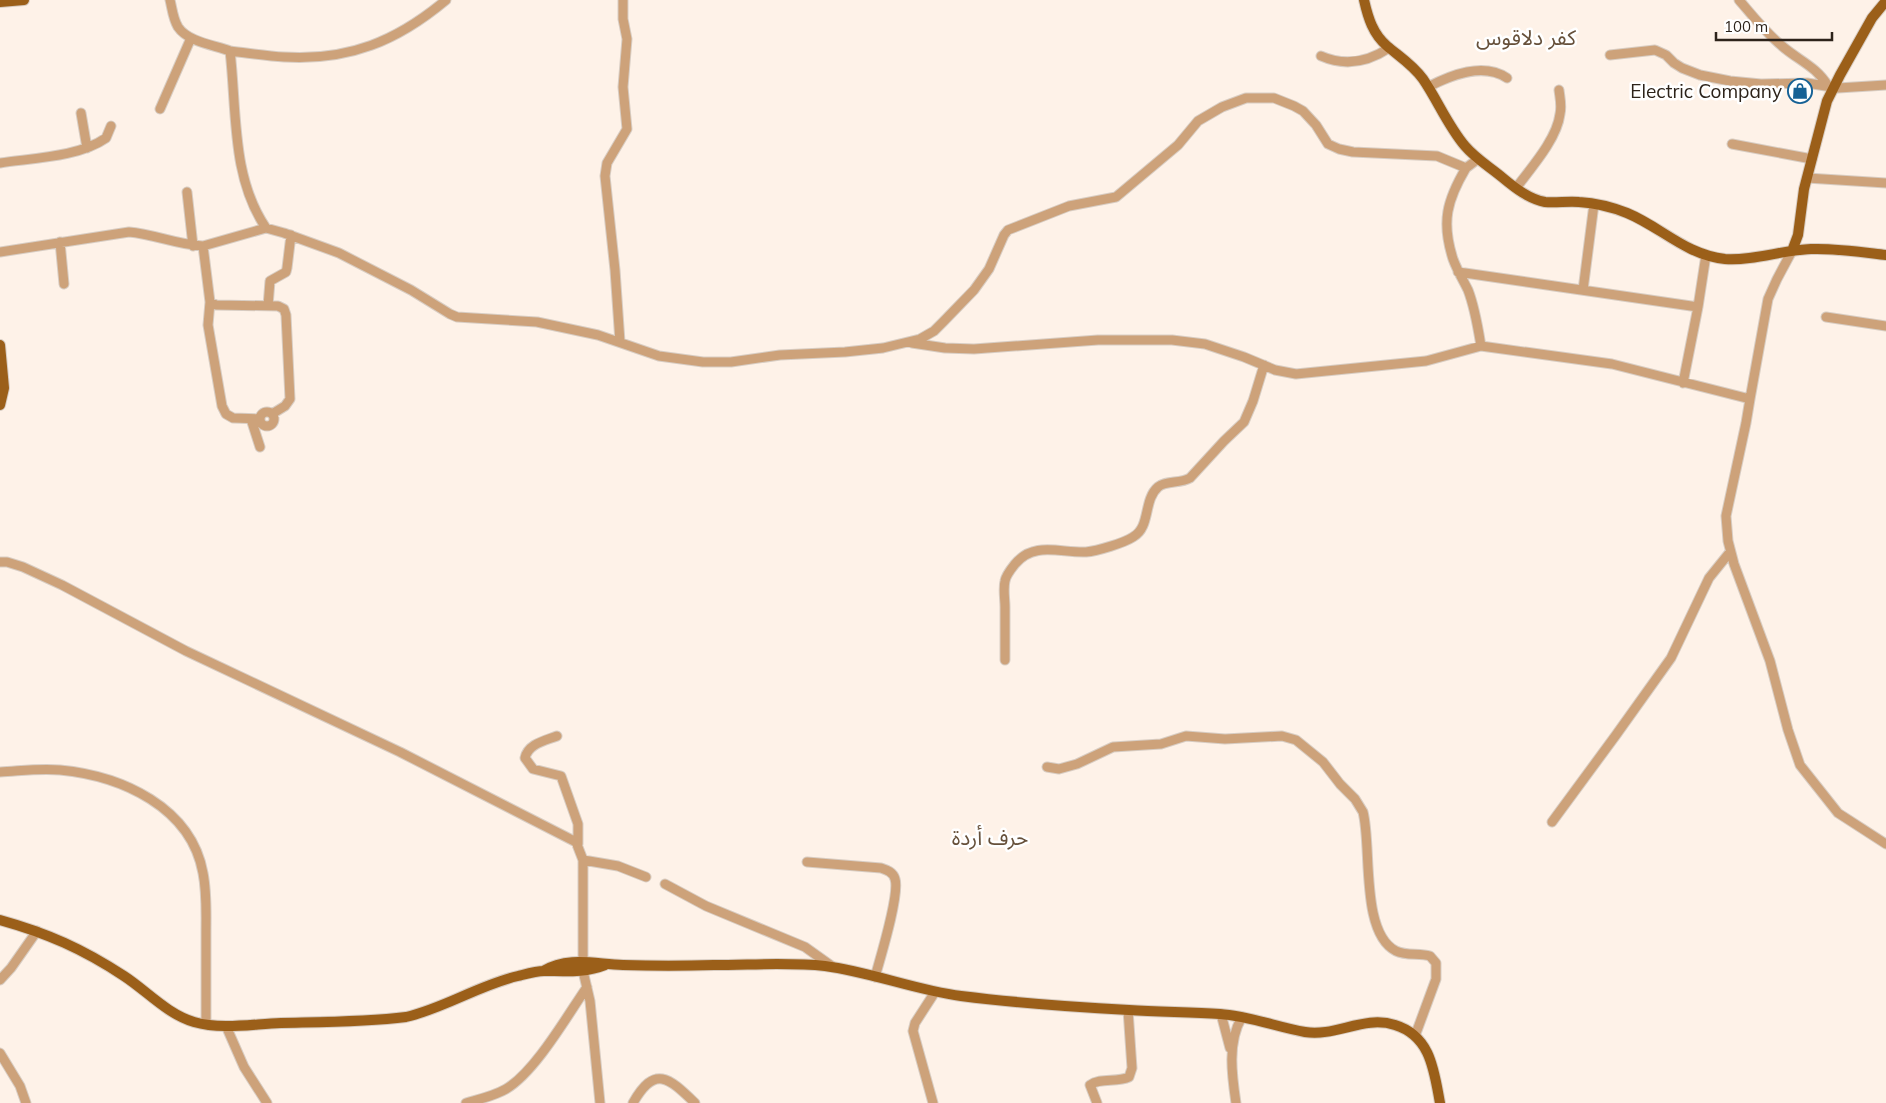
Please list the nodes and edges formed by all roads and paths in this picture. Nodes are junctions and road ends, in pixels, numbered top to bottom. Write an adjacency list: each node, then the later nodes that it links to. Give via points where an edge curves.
1 (24, 0): 8 (main road)
2 (170, 0): 9 (street, via 178,27)
3 (446, 0): 11 (street, via 423,19 354,52 300,57)
4 (623, 0): 50 (street, via 627,39 624,79 626,129 607,163 605,176)
5 (1364, 0): 10 (main road, via 1371,24)
6 (1739, 0): 17 (street, via 1781,46 1810,66)
7 (1886, 1): 17 (main road, via 1875,13)
8 (0, 2)
9 (191, 38): 11 (street); 19 (street)
10 (1389, 48): 13 (street, via 1360,61 1335,61); 16 (main road, via 1408,61)
11 (230, 51): 33 (street, via 234,121 244,176 257,216)
12 (1610, 55): 17 (street, via 1655,50 1682,68 1716,79)
13 (1322, 56)
14 (1507, 78): 16 (street, via 1492,72 1464,72)
15 (1886, 85): 17 (street)
16 (1428, 86): 24 (main road, via 1459,138)
17 (1830, 87): 25 (main road)
18 (1559, 90): 30 (street, via 1561,112 1556,128)
19 (160, 109)
20 (81, 113): 23 (street)
21 (111, 126): 23 (street, via 106,138)
22 (1732, 144): 25 (street)
23 (87, 148): 26 (street)
24 (1478, 159): 27 (street); 30 (main road)
25 (1812, 159): 28 (main road)
26 (0, 163)
27 (1466, 168): 42 (street, via 1452,192 1446,223); 51 (street, via 1437,156 1339,149 1328,144 1303,111 1290,104 1274,98 1235,101 1198,121 1178,145 1116,197 1069,206 1008,230 989,269 974,290 934,331)
28 (1807, 178): 29 (street); 38 (main road, via 1798,235)
29 (1886, 183)
30 (1516, 188): 32 (main road, via 1545,202)
31 (187, 192): 36 (street)
32 (1594, 204): 40 (main road, via 1634,216 1680,245); 44 (street)
33 (266, 228): 34 (street); 37 (street)
34 (291, 235): 46 (street, via 286,272 270,281); 50 (street, via 347,257 458,317 537,322)
35 (60, 242): 36 (street, via 128,232); 39 (street); 43 (street)
36 (193, 246): 37 (street)
37 (203, 246): 45 (street)
38 (1792, 251): 40 (main road, via 1739,259); 41 (main road, via 1838,249); 56 (street, via 1768,299)
39 (0, 252)
40 (1706, 255): 47 (street)
41 (1886, 255)
42 (1458, 272): 44 (street); 53 (street, via 1471,301)
43 (64, 284)
44 (1583, 290): 47 (street)
45 (210, 302): 46 (street); 58 (street, via 208,325 222,406 233,418)
46 (268, 306): 58 (street, via 282,307 286,314 290,399 272,414 274,419 270,426 264,426)
47 (1698, 307): 55 (street)
48 (1826, 317): 49 (street)
49 (1886, 326)
50 (620, 342): 51 (street, via 660,356 719,362 865,350)
51 (911, 342): 54 (street, via 974,349 1098,340 1172,340 1205,344)
52 (0, 345): 57 (main road, via 4,388)
53 (1481, 346): 54 (street, via 1432,360 1316,374 1290,374); 55 (street, via 1612,364)
54 (1264, 365): 62 (street, via 1244,422 1190,478 1158,487 1138,534 1087,552 1043,549 1021,557 1005,580)
55 (1683, 383): 56 (street)
56 (1750, 398): 60 (street, via 1726,516)
57 (0, 405)
58 (256, 419): 59 (street)
59 (260, 446)
60 (1730, 552): 66 (street, via 1709,578 1670,658); 68 (street, via 1770,661 1800,765 1838,813)
61 (0, 562): 67 (street, via 23,567 62,586 186,651 567,835)
62 (1005, 660)
63 (556, 736): 67 (street, via 531,746 525,758 533,769 561,776 578,824)
64 (1047, 767): 86 (street, via 1059,769 1077,764 1113,747 1161,744 1186,736 1225,739 1282,736 1300,743 1328,766 1363,812 1371,903 1382,938 1397,952 1430,956 1436,964 1436,979)
65 (0, 772): 84 (street, via 49,770 92,775 141,793 180,822 199,856 206,892)
66 (1552, 822)
67 (578, 844): 69 (street)
68 (1886, 844)
69 (583, 860): 71 (street, via 618,866); 75 (street)
70 (807, 862): 77 (street, via 881,868 894,875 896,883 889,925)
71 (646, 877)
72 (665, 884): 76 (street, via 706,906 805,947)
73 (0, 920): 74 (main road)
74 (37, 930): 78 (street); 84 (main road, via 79,949 147,992 170,1011)
75 (583, 966): 76 (main road, via 595,969 607,965 786,965); 79 (street); 85 (main road, via 559,963 406,1017)
76 (836, 969): 77 (main road)
77 (875, 977): 80 (main road)
78 (0, 980)
79 (587, 987): 91 (street, via 539,1056 513,1084 495,1094); 92 (street)
80 (934, 992): 81 (main road); 95 (street, via 915,1022 913,1031)
81 (1128, 1010): 82 (main road); 96 (street, via 1132,1068 1129,1078 1094,1081 1090,1085)
82 (1222, 1014): 83 (main road); 88 (street)
83 (1242, 1017): 86 (main road, via 1313,1032 1377,1022 1395,1024); 88 (street, via 1234,1038)
84 (206, 1024): 85 (main road)
85 (226, 1026): 90 (street, via 244,1067)
86 (1415, 1036): 98 (main road, via 1429,1054)
87 (0, 1052): 89 (street)
88 (1232, 1063): 97 (street)
89 (26, 1103)
90 (267, 1103)
91 (466, 1103)
92 (600, 1103)
93 (633, 1103): 94 (street, via 649,1081 660,1078)
94 (695, 1103)
95 (934, 1103)
96 (1097, 1103)
97 (1236, 1103)
98 (1440, 1103)

